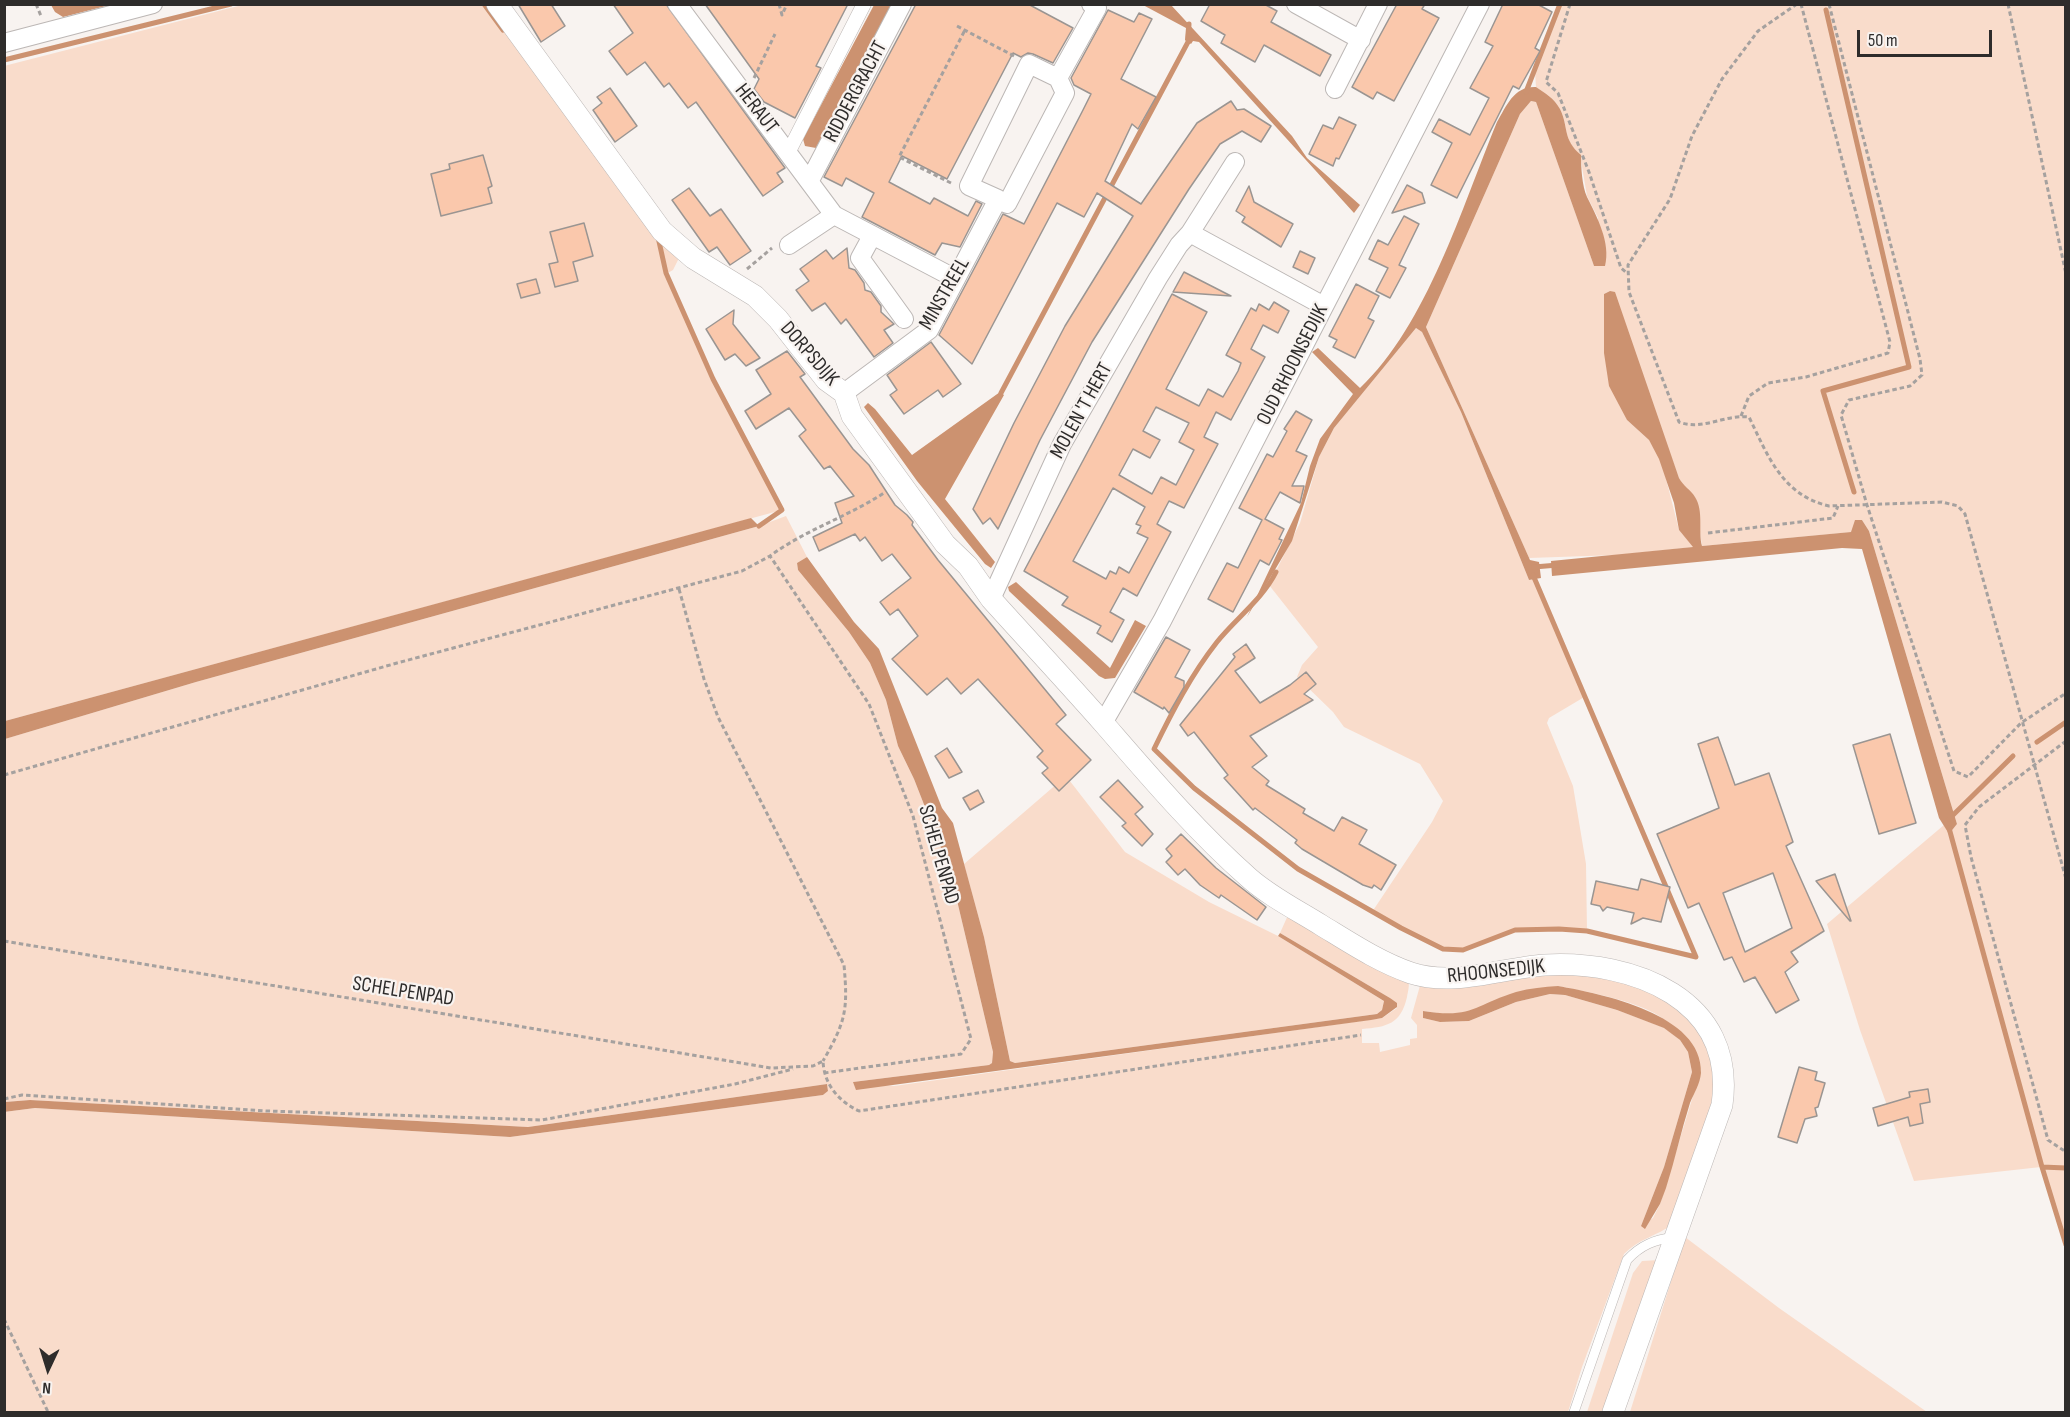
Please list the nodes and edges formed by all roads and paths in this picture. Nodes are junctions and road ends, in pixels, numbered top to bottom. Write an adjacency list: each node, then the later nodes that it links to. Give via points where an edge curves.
1 (153, 4): 20 (street)
2 (497, 4): 37 (street, DORPSDIJK, via 662,231 693,258)
3 (677, 4): 24 (street, HERAUT, via 724,71)
4 (779, 4): 5 (path, via 782,15)
5 (788, 4)
6 (864, 4): 25 (street, RIDDERGRACHT)
7 (902, 4): 27 (street, RIDDERGRACHT)
8 (1296, 4): 19 (street)
9 (1378, 4): 19 (street)
10 (1480, 4): 38 (street, OUD RHOONSEDIJK, via 1337,284)
11 (1570, 4): 34 (path, via 1546,81 1558,93 1621,268)
12 (1799, 4): 34 (path, via 1758,31 1722,80 1692,136 1670,199 1634,253); 41 (path, via 1890,342 1888,353 1806,377 1768,383 1749,396)
13 (1829, 4): 43 (path, via 1922,375 1910,386 1849,400 1841,415)
14 (2008, 4): 35 (path)
15 (1094, 6): 22 (street, MINSTREEL)
16 (957, 26): 17 (path)
17 (965, 30): 21 (path); 28 (path, via 899,157 964,189)
18 (776, 34): 24 (path)
19 (1361, 40): 23 (street)
20 (4, 43)
21 (1029, 64): 22 (street); 28 (street)
22 (1059, 78): 29 (street, MINSTREEL, via 1065,93 1007,204)
23 (1335, 89)
24 (746, 95): 25 (street, HERAUT)
25 (789, 152): 27 (street, HERAUT)
26 (1235, 162): 31 (street, MOLEN 'T HERT)
27 (810, 180): 30 (street, HERAUT)
28 (969, 186): 29 (street)
29 (998, 199): 36 (street, MINSTREEL)
30 (834, 214): 32 (street, HERAUT); 33 (street)
31 (1190, 234): 38 (street); 48 (street, MOLEN 'T HERT, via 1158,278 1062,444)
32 (872, 236): 36 (street, HERAUT); 39 (street, via 860,258)
33 (789, 245): 37 (path, via 781,241)
34 (1627, 273): 41 (path, via 1629,292 1679,422 1700,425)
35 (2066, 274)
36 (956, 279): 40 (street, MINSTREEL, via 929,330)
37 (732, 281): 40 (street, DORPSDIJK, via 755,296 826,380)
38 (1322, 305): 50 (street, OUD RHOONSEDIJK, via 1162,621)
39 (904, 319)
40 (844, 393): 42 (street, DORPSDIJK, via 852,416)
41 (1741, 416): 44 (path, via 1749,417 1772,466 1796,491 1815,502)
42 (901, 482): 46 (path, via 858,509 808,531); 48 (street, DORPSDIJK)
43 (1867, 505): 44 (path); 51 (path, via 1942,502 1958,506 1965,514); 51 (path, via 1954,771 1968,777)
44 (1838, 506): 45 (path, via 1833,518)
45 (1708, 533)
46 (770, 556): 47 (path, via 742,571); 60 (path, SCHELPENPAD, via 869,704 913,816 971,1039 961,1054)
47 (679, 589): 54 (path, via 397,663); 58 (path, via 718,717 844,965 847,1003 842,1024)
48 (991, 599): 50 (street, DORPSDIJK)
49 (2066, 693): 51 (path)
50 (1103, 723): 63 (street, RHOONSEDIJK, via 1178,809 1250,879 1398,968 1435,978 1547,965 1586,967 1641,979 1674,992 1698,1013 1717,1047 1725,1084 1718,1122)
51 (2021, 723): 53 (path)
52 (2066, 741): 53 (path)
53 (2033, 765): 55 (path); 62 (path, via 1979,807 1965,825 2048,1140)
54 (4, 775)
55 (2066, 879)
56 (4, 941): 59 (path, SCHELPENPAD, via 759,1066)
57 (1361, 1035): 60 (path, via 859,1111 842,1103)
58 (823, 1061): 59 (path, SCHELPENPAD); 60 (path)
59 (797, 1067): 61 (path, SCHELPENPAD, via 735,1084 542,1120 267,1111 22,1095)
60 (824, 1073)
61 (4, 1099)
62 (2066, 1152)
63 (1677, 1236): 66 (lane, via 1638,1248 1627,1260); 67 (street, RHOONSEDIJK)
64 (4, 1319): 65 (path)
65 (48, 1413)
66 (1574, 1413)
67 (1613, 1413)

